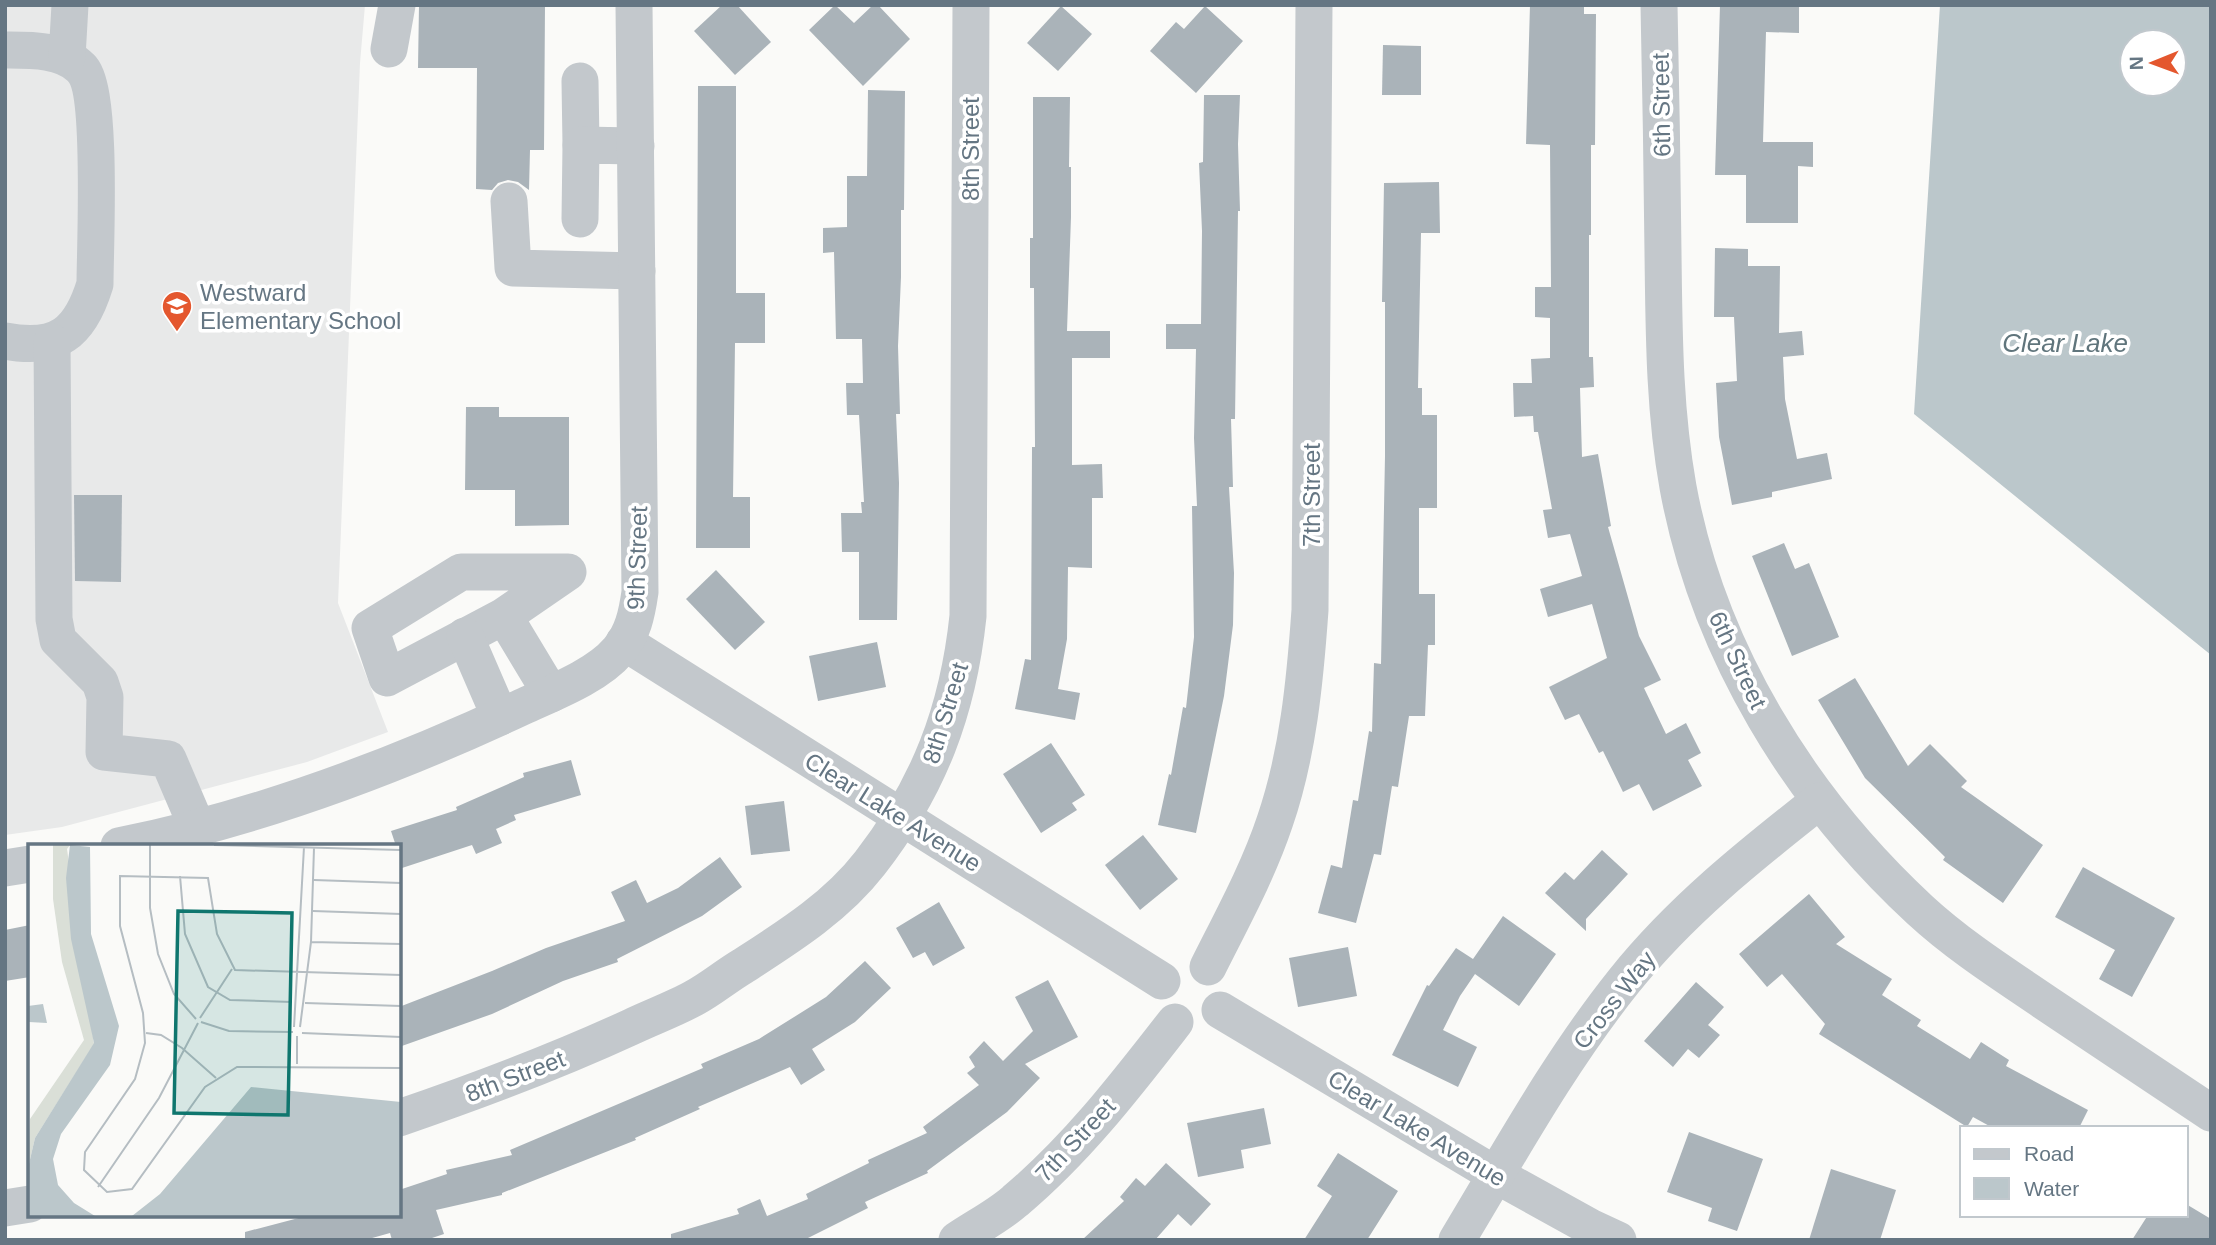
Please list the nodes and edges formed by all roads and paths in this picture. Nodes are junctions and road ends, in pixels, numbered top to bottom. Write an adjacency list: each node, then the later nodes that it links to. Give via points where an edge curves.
1 (70, 5): 9 (street)
2 (397, 5): 7 (street)
3 (634, 5): 12 (street, 9th Street)
4 (971, 5): 24 (street, 8th Street, via 968,616 945,731)
5 (1314, 5): 29 (street, 7th Street, via 1307,659 1295,743 1276,819 1252,881)
6 (1659, 5): 23 (street, 6th Street, via 1667,411 1679,489 1698,565 1725,638 1786,754)
7 (389, 49)
8 (5, 50): 9 (street)
9 (67, 57): 17 (street, via 83,69 94,112 95,284 87,310 71,331)
10 (580, 81): 11 (street)
11 (581, 145): 12 (street); 14 (street)
12 (636, 146): 15 (street, 9th Street)
13 (509, 201): 15 (street, via 513,268)
14 (580, 219)
15 (637, 271): 20 (street, 9th Street, via 640,592 637,613)
16 (5, 341): 17 (street)
17 (52, 342): 25 (street, via 54,619 58,640 100,682 105,697 104,752 169,759)
18 (504, 616): 19 (street); 19 (street, via 568,572 461,572 370,628 387,678); 21 (street)
19 (465, 636): 22 (street)
20 (624, 642): 21 (street, 9th Street, via 603,666); 24 (street, Clear Lake Avenue)
21 (551, 694): 22 (street, 9th Street)
22 (500, 717): 25 (street, 9th Street, via 349,780)
23 (1819, 801): 33 (street, 6th Street, via 1866,857 1922,912 1983,961); 35 (street, Cross Way, via 1681,917 1626,979 1569,1057)
24 (901, 817): 30 (street, Clear Lake Avenue); 34 (street, 8th Street, via 869,865 828,907 694,998 585,1048)
25 (197, 827): 26 (street, 9th Street)
26 (127, 844)
27 (28, 864): 28 (street)
28 (5, 868)
29 (1208, 967): 30 (street, via 1182,963); 31 (street, via 1224,991)
30 (1162, 981): 32 (street, via 1160,999)
31 (1220, 1010): 32 (street, via 1205,1024); 35 (street, Clear Lake Avenue)
32 (1175, 1022): 38 (street, 7th Street, via 1106,1110 1050,1171)
33 (2211, 1113)
34 (401, 1117)
35 (1496, 1175): 39 (street, Cross Way); 40 (street, Clear Lake Avenue)
36 (28, 1204): 37 (street)
37 (5, 1208)
38 (957, 1240)
39 (1457, 1240)
40 (1618, 1240)

